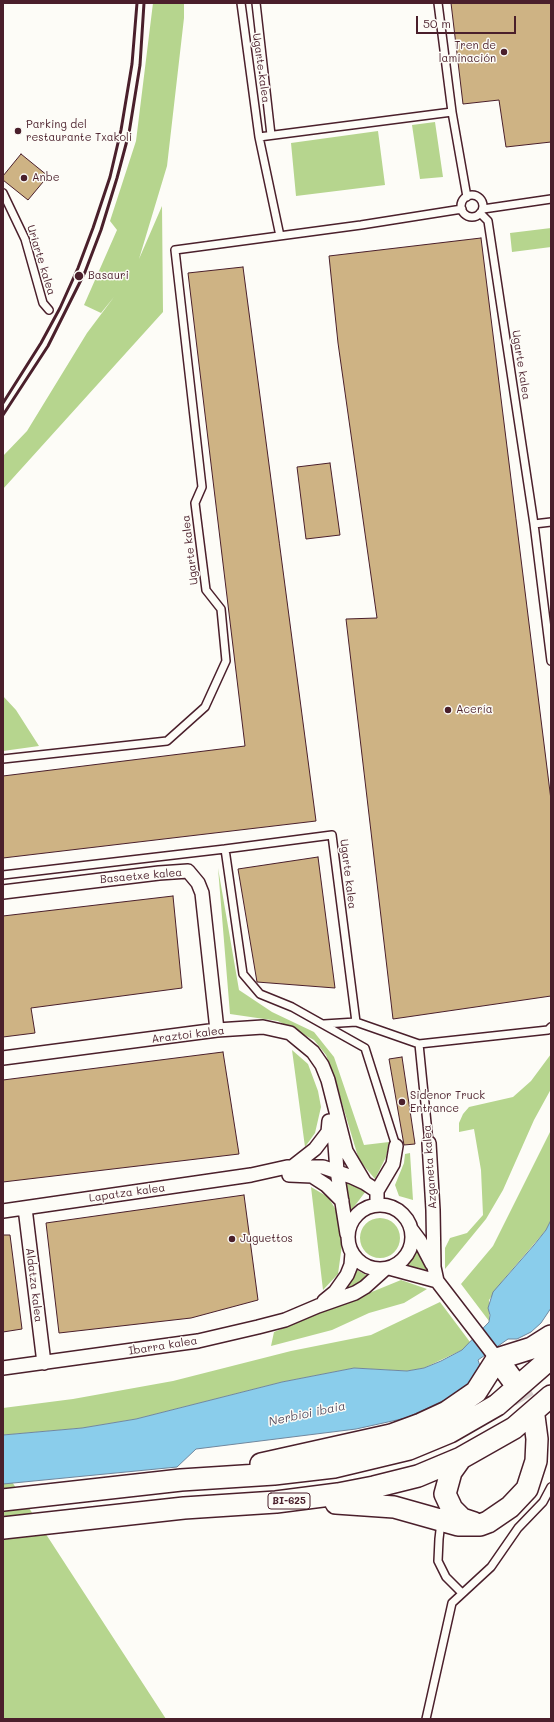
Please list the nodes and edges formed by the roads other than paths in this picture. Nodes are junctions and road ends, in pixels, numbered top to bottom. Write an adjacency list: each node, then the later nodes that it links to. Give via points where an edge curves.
1 (241, 3): 6 (lane, Ugarte kalea)
2 (256, 3): 5 (lane)
3 (438, 3): 4 (lane)
4 (452, 112): 5 (lane); 8 (lane)
5 (271, 135): 6 (lane)
6 (259, 137): 12 (lane, Ugarte kalea)
7 (3, 193): 13 (lane, Uriarte kalea, via 25,239 43,303)
8 (467, 197): 10 (lane, via 462,202); 11 (lane, Ugarte kalea, via 477,196 482,202)
9 (551, 199): 11 (lane, Ugarte kalea)
10 (462, 209): 11 (lane, Ugarte kalea, via 472,217); 12 (lane, Ugarte kalea)
11 (482, 211): 15 (lane, Ugarte kalea, via 488,221)
12 (280, 236): 17 (lane, Ugarte kalea, via 175,250 202,487 195,502 206,590 221,609 226,661 205,707 167,741)
13 (49, 310)
14 (551, 522): 15 (lane)
15 (534, 524): 16 (lane, Ugarte kalea)
16 (551, 662)
17 (3, 759)
18 (225, 849): 19 (lane, Ugarte kalea); 21 (lane, Ugarte kalea, via 332,835); 22 (lane, via 243,974 260,994 292,1007)
19 (3, 874)
20 (3, 892): 24 (street, Basaetxe kalea, via 188,871 202,893)
21 (356, 1022): 22 (lane); 25 (lane)
22 (323, 1024): 29 (lane, via 365,1048)
23 (551, 1027): 25 (lane, via 548,1030)
24 (217, 1030): 26 (street, Araztoi kalea); 27 (street, Araztoi kalea, via 263,1027 290,1033 313,1052 322,1065)
25 (419, 1044): 28 (lane, Azganeta kalea)
26 (3, 1058)
27 (332, 1101): 30 (street, via 328,1132 312,1152); 31 (street); 33 (street, via 346,1151)
28 (429, 1143): 42 (street, Azganeta kalea)
29 (396, 1146): 34 (street, via 392,1164)
30 (292, 1167): 31 (street, via 323,1167); 32 (street)
31 (337, 1171): 33 (street); 35 (street)
32 (251, 1175): 35 (street, via 312,1176 326,1185); 37 (street, Lapatza kalea)
33 (365, 1183): 34 (street)
34 (377, 1191): 36 (street)
35 (342, 1201): 40 (street)
36 (377, 1205): 39 (street, Azganeta kalea, via 388,1206 398,1211); 40 (street, via 360,1211 349,1226)
37 (25, 1208): 38 (street, Lapatza kalea); 49 (street, Aldatza kalea)
38 (3, 1211)
39 (411, 1229): 42 (street, Azganeta kalea); 43 (street, via 412,1239 405,1257)
40 (348, 1235): 41 (street)
41 (352, 1253): 43 (street, via 366,1266); 45 (street, Ibarra kalea, via 351,1265 341,1285)
42 (434, 1267): 44 (street, Azganeta kalea)
43 (387, 1269): 44 (street); 45 (street, Ibarra kalea, via 355,1293)
44 (437, 1281): 48 (street)
45 (318, 1306): 49 (street, Ibarra kalea, via 285,1320 198,1341)
46 (551, 1336): 48 (main road, via 532,1348)
47 (551, 1358): 55 (main road, via 497,1405 450,1432 410,1449 334,1467)
48 (496, 1359): 51 (main road); 55 (main road, via 476,1392 447,1412 421,1424 384,1436)
49 (44, 1363): 50 (street, Ibarra kalea)
50 (3, 1368)
51 (514, 1382)
52 (551, 1396): 54 (main road, BI-625, via 514,1428)
53 (534, 1416): 60 (main road, via 536,1461 527,1488 510,1507)
54 (462, 1458): 58 (main road, BI-625, via 418,1476 374,1487); 60 (main road, via 451,1472 445,1494 452,1509 462,1519)
55 (181, 1480): 57 (main road)
56 (551, 1487): 62 (lane, via 543,1502 518,1528 491,1567)
57 (3, 1500)
58 (276, 1502): 59 (main road, via 394,1507); 61 (main road, BI-625, via 184,1508)
59 (442, 1520): 60 (main road); 62 (lane, via 438,1561 446,1577)
60 (480, 1525)
61 (3, 1528)
62 (462, 1593): 63 (lane, via 452,1602)
63 (426, 1719)

